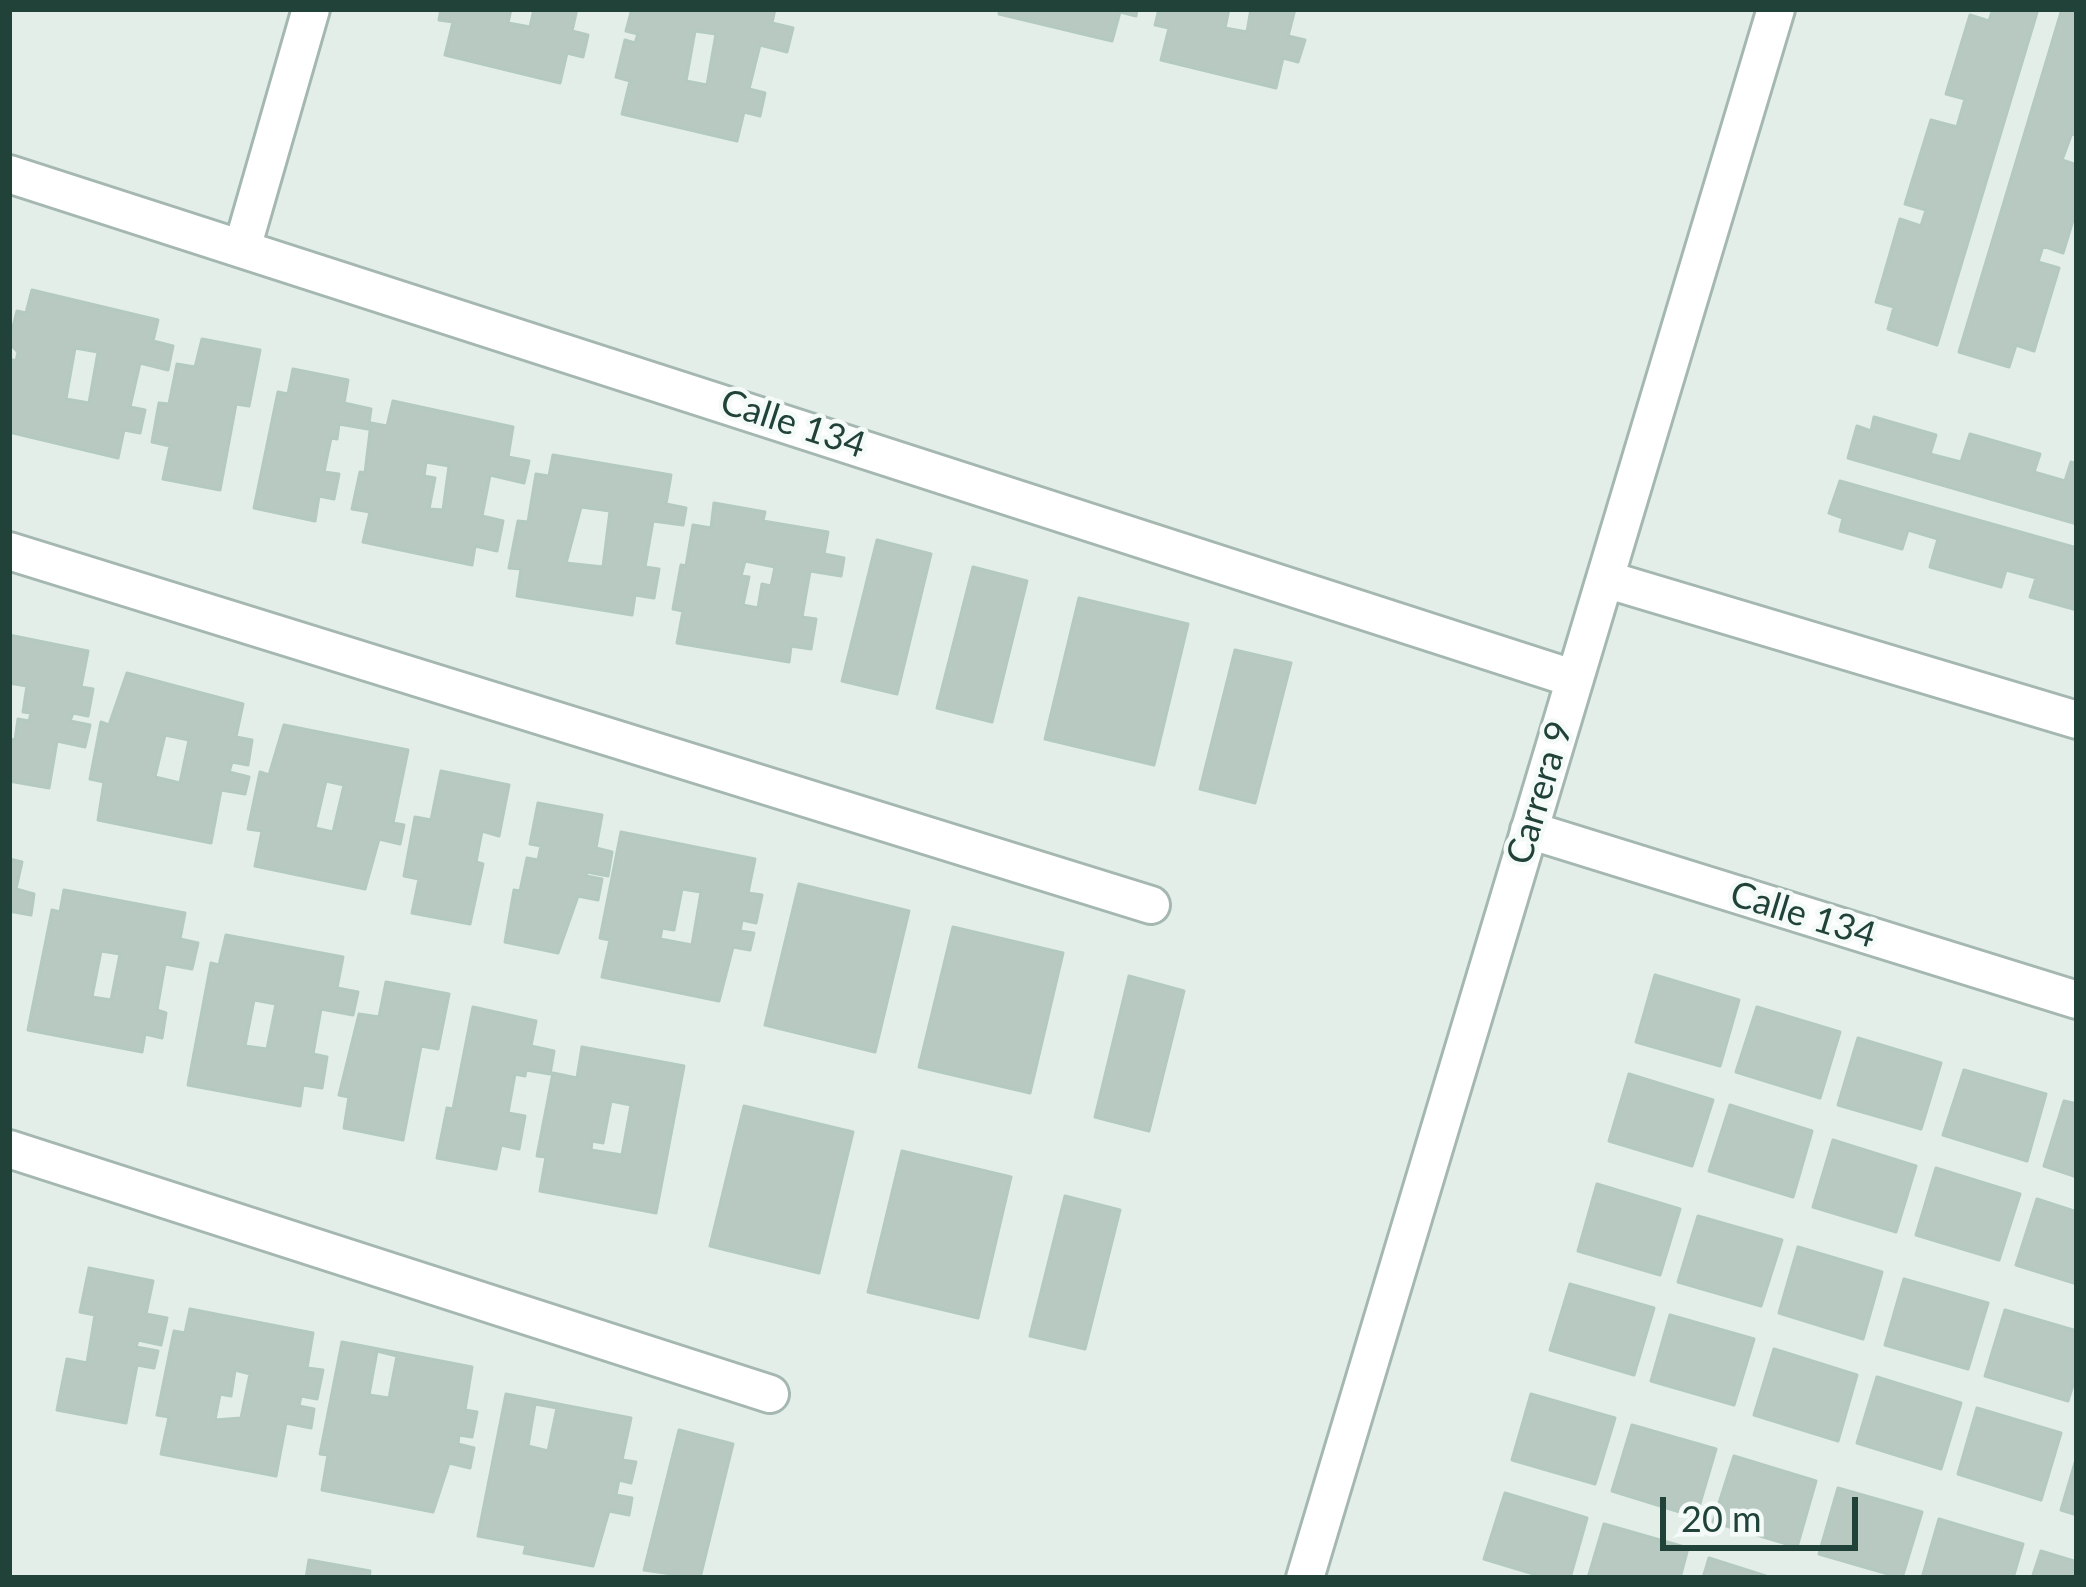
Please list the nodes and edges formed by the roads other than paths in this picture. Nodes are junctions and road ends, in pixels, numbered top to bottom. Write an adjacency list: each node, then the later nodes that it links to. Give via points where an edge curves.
1 (311, 9): 4 (street)
2 (1776, 9): 6 (street, Carrera 9)
3 (9, 174): 4 (street, Calle 134)
4 (242, 245): 7 (street, Calle 134)
5 (9, 551): 10 (street)
6 (1605, 579): 7 (street, Carrera 9); 8 (street)
7 (1575, 679): 9 (street, Carrera 9)
8 (2077, 720)
9 (1529, 830): 11 (street, Calle 134); 14 (street, Carrera 9)
10 (1151, 905)
11 (2077, 1000)
12 (9, 1149): 13 (street)
13 (770, 1394)
14 (1305, 1578)

